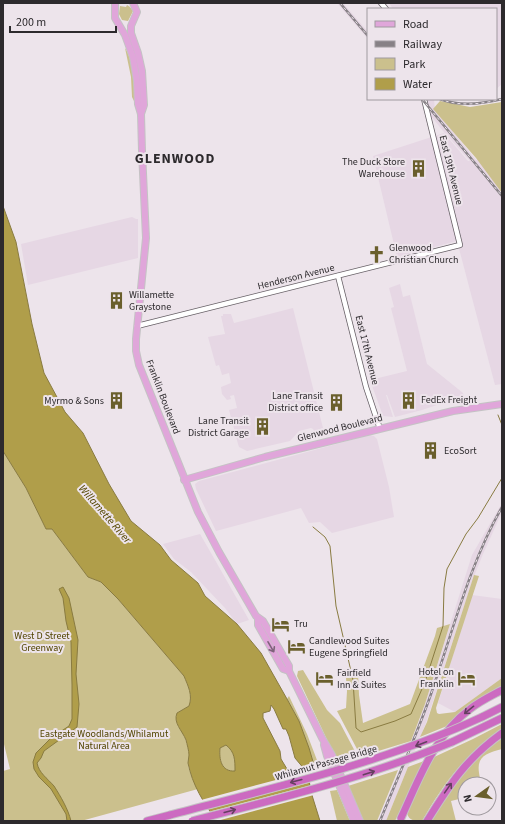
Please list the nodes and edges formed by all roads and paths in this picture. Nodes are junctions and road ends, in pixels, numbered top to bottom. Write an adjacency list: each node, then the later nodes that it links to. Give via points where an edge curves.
1 (133, 3): 3 (main road, Franklin Boulevard, via 137,12)
2 (116, 4): 4 (main road, Franklin Boulevard, via 115,16)
3 (133, 22): 4 (main road, via 126,25); 6 (main road, Franklin Boulevard, via 131,36 142,71 144,105)
4 (118, 23): 6 (main road, Franklin Boulevard, via 133,57)
5 (424, 100): 7 (street, East 19th Avenue)
6 (141, 114): 9 (main road, Franklin Boulevard, via 146,238)
7 (460, 245): 8 (street, Henderson Avenue)
8 (338, 276): 9 (street, Henderson Avenue); 11 (street, East 17th Avenue, via 366,387)
9 (137, 326): 12 (main road, Franklin Boulevard, via 136,351 139,365)
10 (502, 404): 11 (main road, Glenwood Boulevard, via 453,410)
11 (380, 429): 12 (main road, Glenwood Boulevard)
12 (184, 480): 17 (main road, Franklin Boulevard, via 209,533 258,619 263,621 289,666 289,671 332,755)
13 (502, 690): 18 (highway, one-way to 18, via 469,709 443,736 429,758)
14 (502, 707): 19 (highway, Whilamut Passage Bridge, one-way to 19, bridge, via 432,739 369,761)
15 (502, 718): 20 (highway, Whilamut Passage Bridge, one-way to 15, bridge, via 367,774 421,755)
16 (502, 733): 23 (highway, one-way to 16, via 460,771 478,752)
17 (352, 807): 21 (main road, Franklin Boulevard); 22 (main road, Franklin Boulevard)
18 (401, 820)
19 (147, 821)
20 (192, 821)
21 (354, 821)
22 (360, 821)
23 (427, 821)

